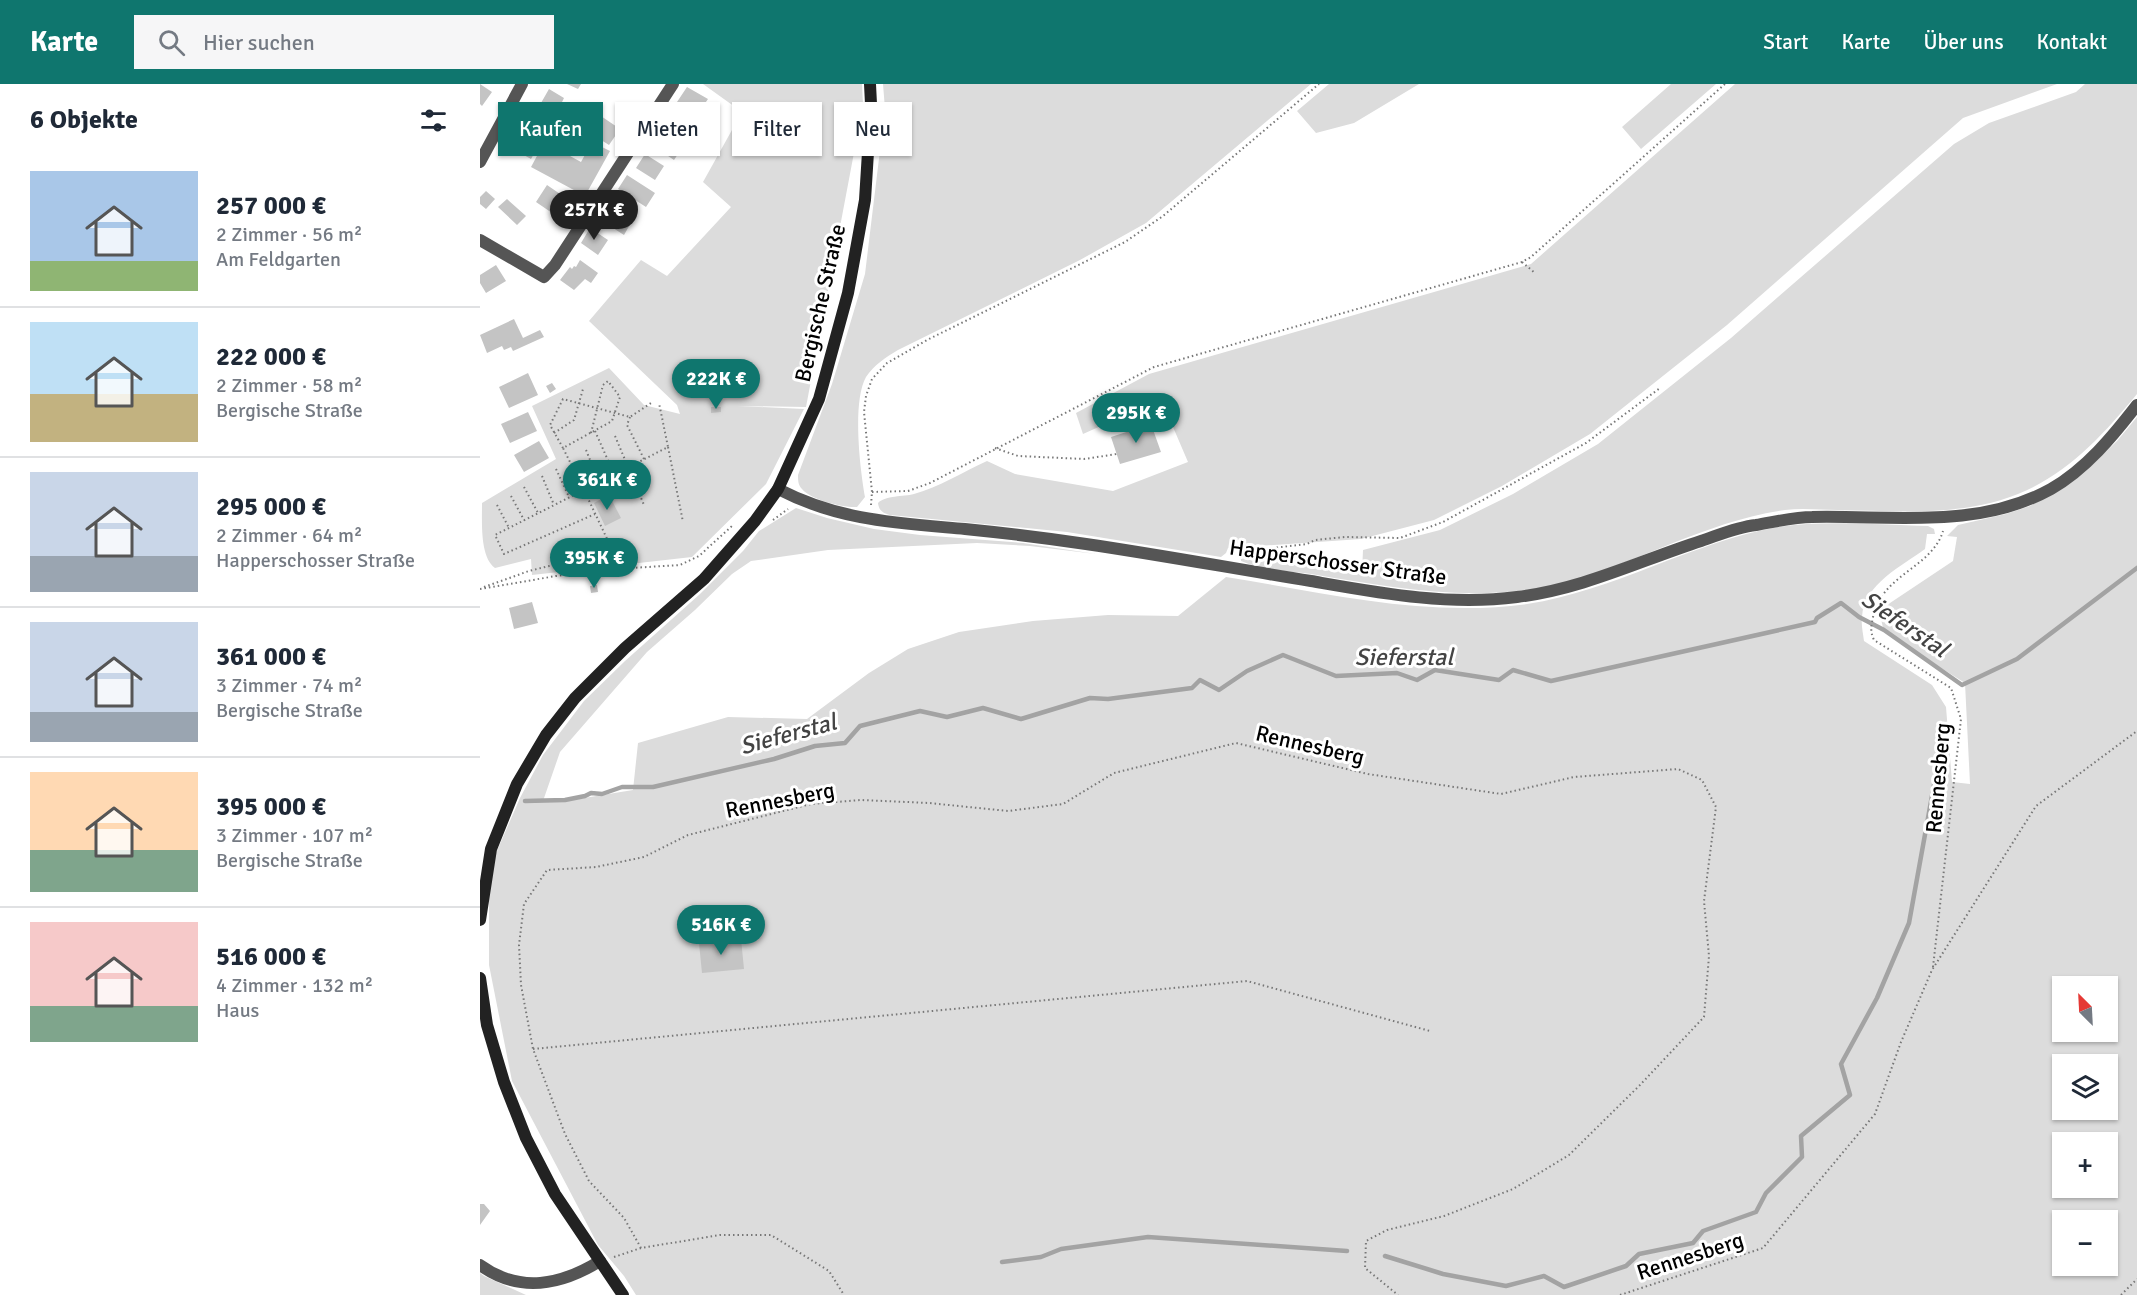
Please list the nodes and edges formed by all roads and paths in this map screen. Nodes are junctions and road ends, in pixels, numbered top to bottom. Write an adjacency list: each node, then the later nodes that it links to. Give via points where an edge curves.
1 (522, 84): 6 (street)
2 (673, 84): 7 (street, via 544,277)
3 (870, 84): 35 (main road, Bergische Straße, via 865,200 848,293 819,399)
4 (1319, 84): 37 (path, via 1163,216 1125,242 887,363 872,379 864,412)
5 (1725, 84): 8 (path)
6 (480, 162)
7 (480, 240)
8 (1522, 262): 9 (path); 24 (path, via 1154,367)
9 (1535, 273)
10 (1660, 388): 54 (path, via 1586,443 1419,532 1400,538 1345,537 1248,551)
11 (583, 389): 12 (path)
12 (580, 403): 16 (path); 20 (path, via 574,420); 20 (path, via 562,399 550,425)
13 (651, 403): 18 (path)
14 (659, 403): 22 (path)
15 (2137, 405): 47 (street, Happerschosser Straße, via 2110,440 2051,489 1984,513)
16 (597, 408): 17 (path); 17 (path, via 603,385 608,381 620,397); 19 (path)
17 (614, 413): 18 (path); 19 (path, via 612,421)
18 (630, 417): 27 (path, via 627,425)
19 (593, 432): 23 (path); 30 (path)
20 (555, 433): 23 (path)
21 (615, 436): 28 (path)
22 (668, 447): 27 (path); 52 (path)
23 (563, 448): 36 (path)
24 (995, 448): 26 (path, via 1018,456 1084,459); 37 (path, via 908,491)
25 (586, 450): 32 (path)
26 (1117, 454)
27 (644, 459): 28 (path)
28 (628, 467): 30 (path); 33 (path)
29 (556, 469): 40 (path)
30 (614, 474): 32 (path)
31 (542, 476): 43 (path)
32 (599, 482): 36 (path)
33 (635, 483): 38 (path); 44 (path)
34 (524, 487): 45 (path)
35 (778, 489): 41 (street, Happerschosser Straße); 51 (main road, Bergische Straße)
36 (584, 490): 40 (path); 46 (path)
37 (872, 492): 50 (path)
38 (613, 493)
39 (511, 496): 48 (path)
40 (569, 498): 43 (path)
41 (800, 501): 50 (street, Happerschosser Straße); 51 (path, via 764,526)
42 (496, 505): 53 (path)
43 (554, 505): 45 (path)
44 (644, 505)
45 (538, 513): 48 (path)
46 (595, 514): 53 (path, via 504,554 495,535); 55 (path, via 609,543 604,550)
47 (1944, 518): 54 (street, Happerschosser Straße, via 1808,517 1748,526 1599,579 1514,598 1410,598); 58 (path, Rennesberg, via 1941,538 1932,550 1890,585 1876,605 1870,631 1874,640 1951,688 1960,719)
48 (524, 520): 53 (path)
49 (738, 520): 55 (path, via 699,556 680,565 615,569)
50 (869, 520): 54 (street, Happerschosser Straße, via 1087,544)
51 (755, 521): 57 (main road, Bergische Straße, via 704,579 575,698 546,735 517,784 491,849)
52 (683, 522)
53 (509, 528)
54 (1223, 566)
55 (480, 589)
56 (2137, 731): 58 (path, Rennesberg, via 2036,806)
57 (480, 920)
58 (1932, 970): 69 (path, Rennesberg, via 1875,1114 1763,1248)
59 (480, 978): 63 (main road, via 487,1025 526,1138 555,1194)
60 (1430, 1031): 61 (path, via 1247,981)
61 (533, 1049): 62 (path, Rennesberg, via 565,1134 589,1181 624,1218); 68 (path, Rennesberg, via 521,985 519,945 524,904 547,870 596,867 644,857 688,835 811,804 861,800 1008,811 1063,804 1114,773 1236,743 1368,774 1501,794 1574,777 1678,769 1702,780 1716,807 1704,901 1709,956 1704,1017 1569,1155 1513,1189 1444,1216 1387,1230 1366,1241 1365,1268)
62 (641, 1248): 63 (path); 67 (path, via 720,1234 771,1235 829,1271)
63 (600, 1261): 64 (street, via 557,1282 535,1284 514,1281); 66 (main road)
64 (480, 1265)
65 (2137, 1279): 70 (path)
66 (623, 1295)
67 (844, 1295)
68 (1398, 1295)
69 (1620, 1295)
70 (2121, 1295)

